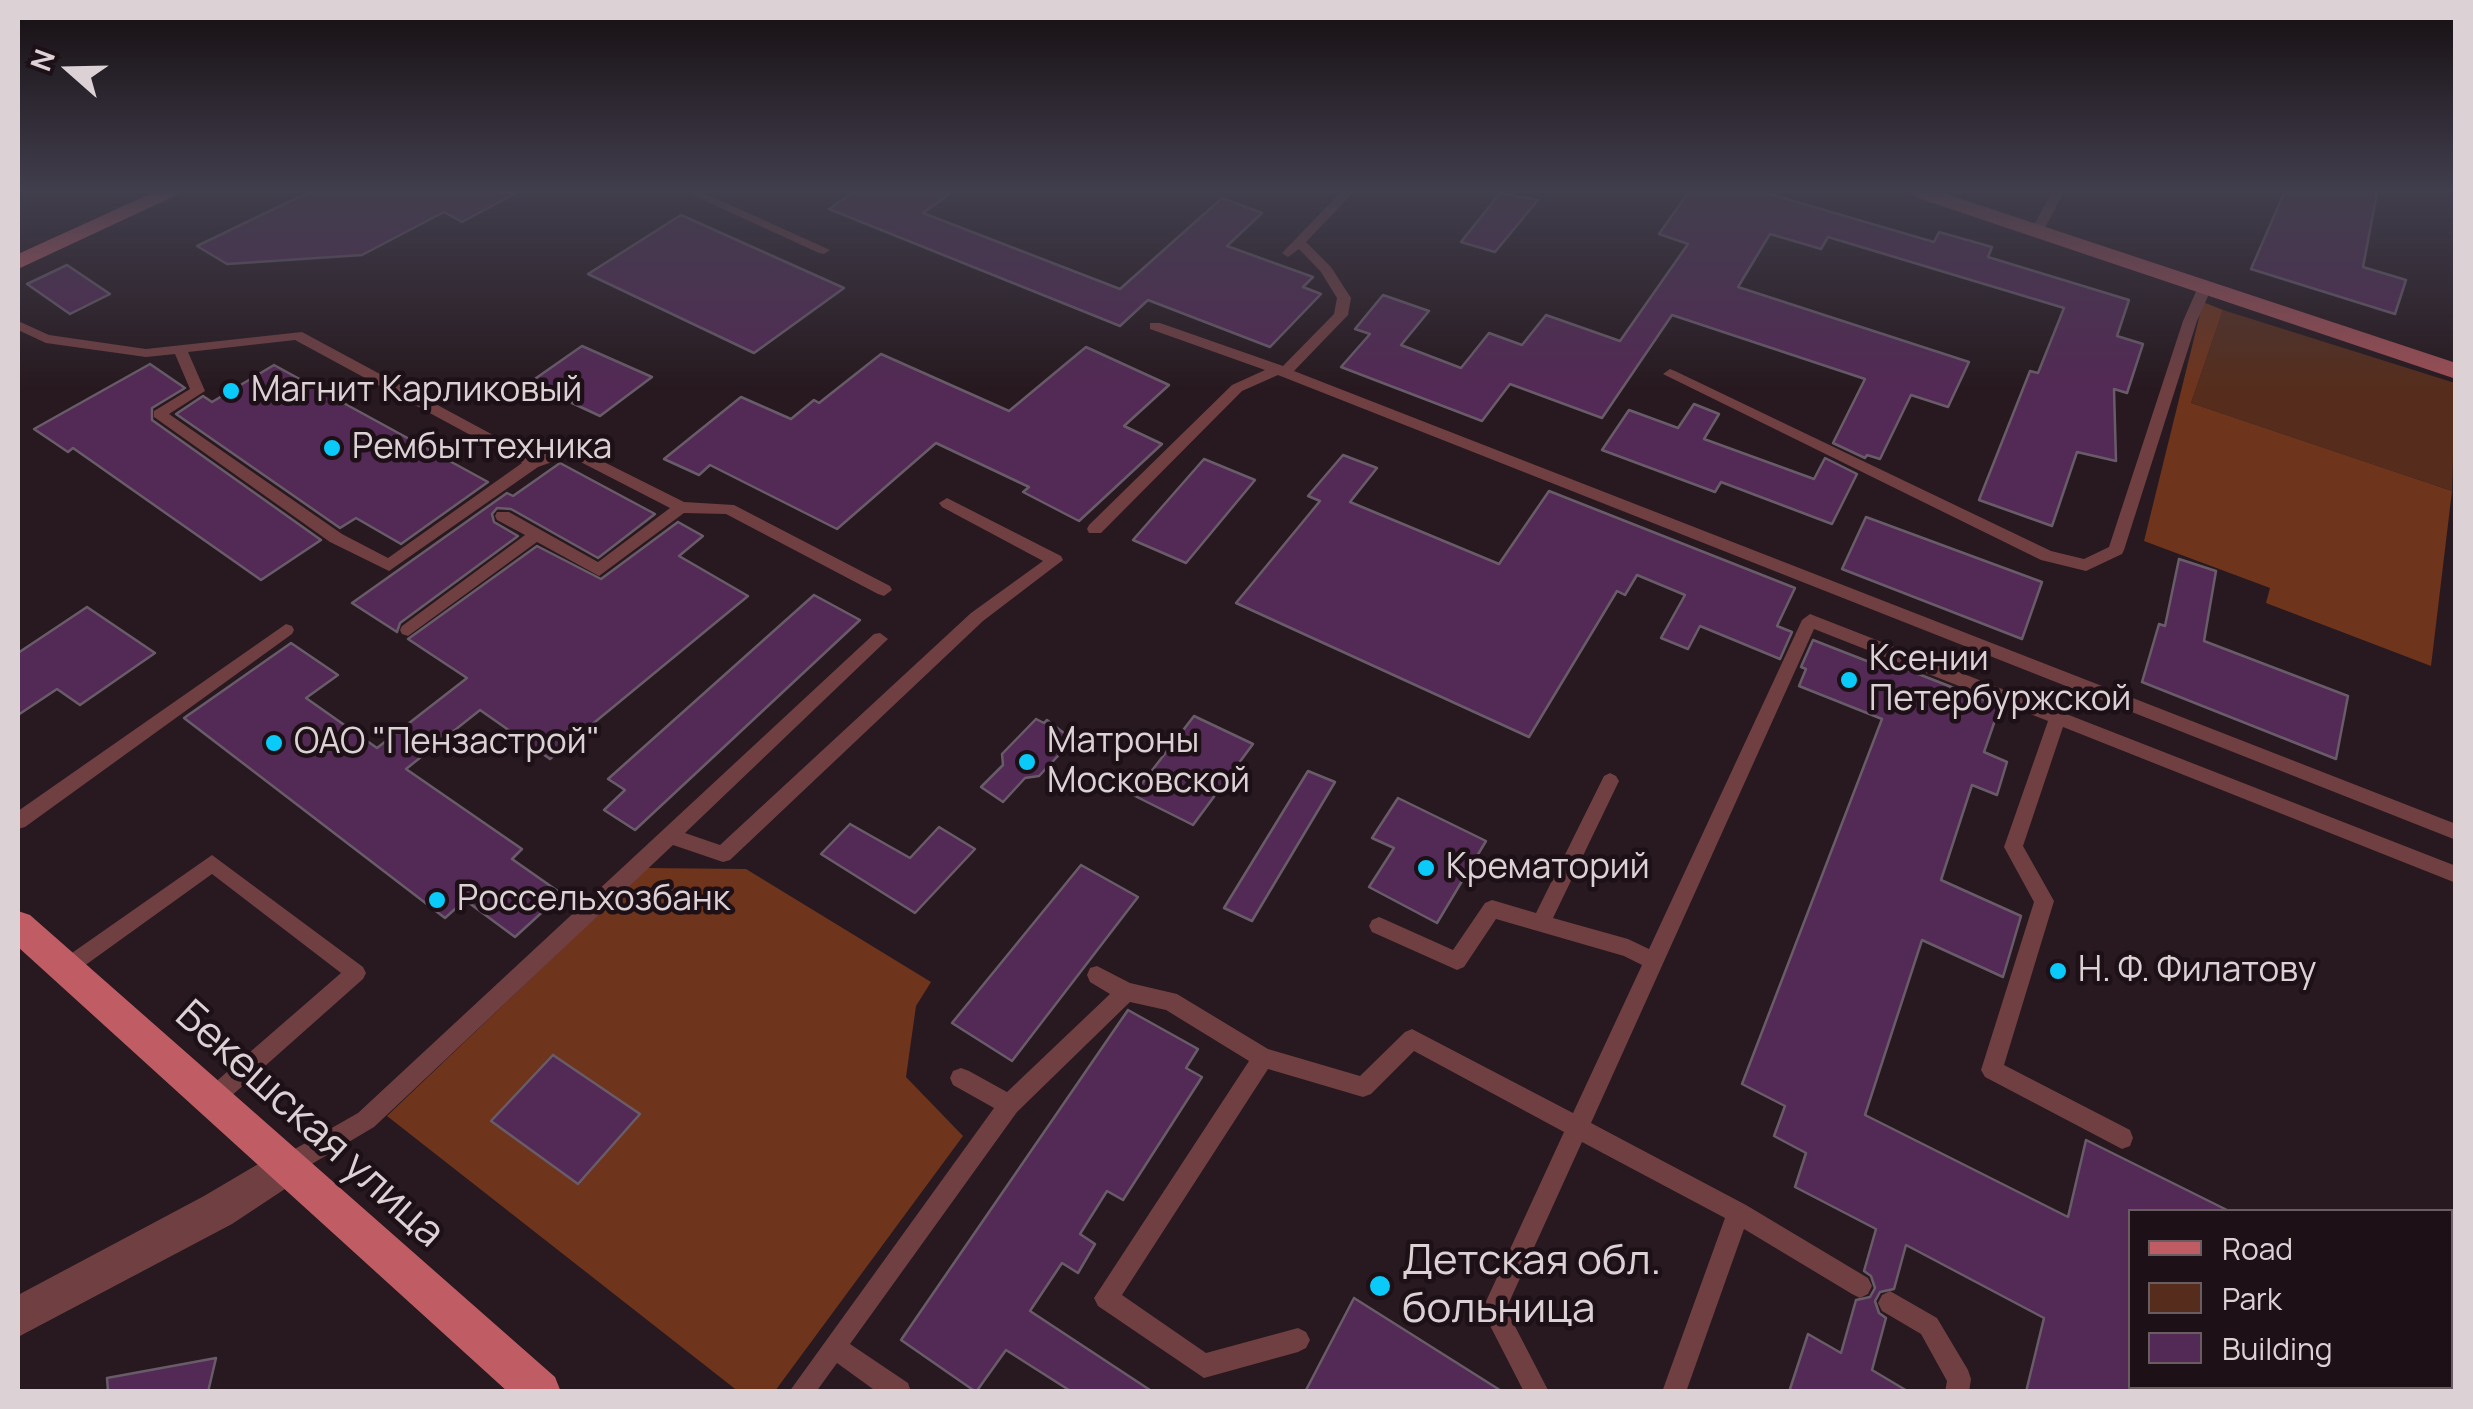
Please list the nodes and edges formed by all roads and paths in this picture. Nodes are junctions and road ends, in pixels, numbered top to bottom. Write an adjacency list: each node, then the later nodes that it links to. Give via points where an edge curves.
1 (1315, 259): 7 (lane, via 1344,298 1341,315)
2 (2122, 259): 3 (main road)
3 (2205, 287): 8 (main road); 9 (lane, via 2116,550 2086,564 2047,556)
4 (18, 325): 6 (lane, via 46,340 146,353)
5 (1155, 326): 7 (lane)
6 (180, 350): 10 (lane, via 297,335); 10 (lane, via 198,391 158,414 336,538 389,565)
7 (1280, 372): 14 (lane, via 1237,388); 23 (lane)
8 (2456, 372)
9 (1670, 374)
10 (532, 464): 12 (lane, via 570,450)
11 (947, 504): 24 (lane, via 1055,560 977,617 723,854)
12 (681, 508): 15 (lane, via 599,570); 16 (lane, via 729,509)
13 (502, 516): 15 (lane)
14 (1095, 528)
15 (536, 534): 18 (lane)
16 (884, 590)
17 (286, 630): 22 (lane)
18 (408, 630)
19 (880, 639): 24 (lane)
20 (2058, 717): 25 (lane); 29 (lane, via 1810,620); 38 (lane, via 2014,847 2044,901 1992,1070)
21 (1610, 781): 26 (lane)
22 (18, 820)
23 (2456, 832)
24 (669, 836): 39 (lane, via 366,1120)
25 (2456, 875)
26 (1542, 922): 28 (lane, via 1492,910 1457,961); 29 (lane)
27 (18, 926): 30 (main road, Бекешская улица)
28 (1379, 926)
29 (1654, 960): 37 (lane)
30 (66, 968): 35 (main road, Бекешская улица); 35 (lane, via 212,862 356,973)
31 (1097, 975): 32 (lane)
32 (1126, 992): 33 (lane, via 1170,1001); 36 (lane)
33 (1262, 1058): 37 (lane, via 1363,1087 1412,1039); 44 (lane, via 1106,1298 1204,1366)
34 (962, 1078): 36 (lane)
35 (212, 1099): 39 (main road, Бекешская улица)
36 (1008, 1105): 45 (lane)
37 (1578, 1124): 40 (lane); 49 (lane, via 1494,1310)
38 (2122, 1138)
39 (287, 1166): 43 (street); 46 (main road, Бекешская улица)
40 (1738, 1213): 41 (lane); 50 (lane)
41 (1860, 1286)
42 (1890, 1303): 51 (lane, via 1928,1326 1958,1380)
43 (18, 1317)
44 (1298, 1340)
45 (834, 1348): 47 (lane); 48 (lane)
46 (538, 1391)
47 (802, 1392)
48 (899, 1392)
49 (1536, 1392)
50 (1674, 1392)
51 (1956, 1392)

